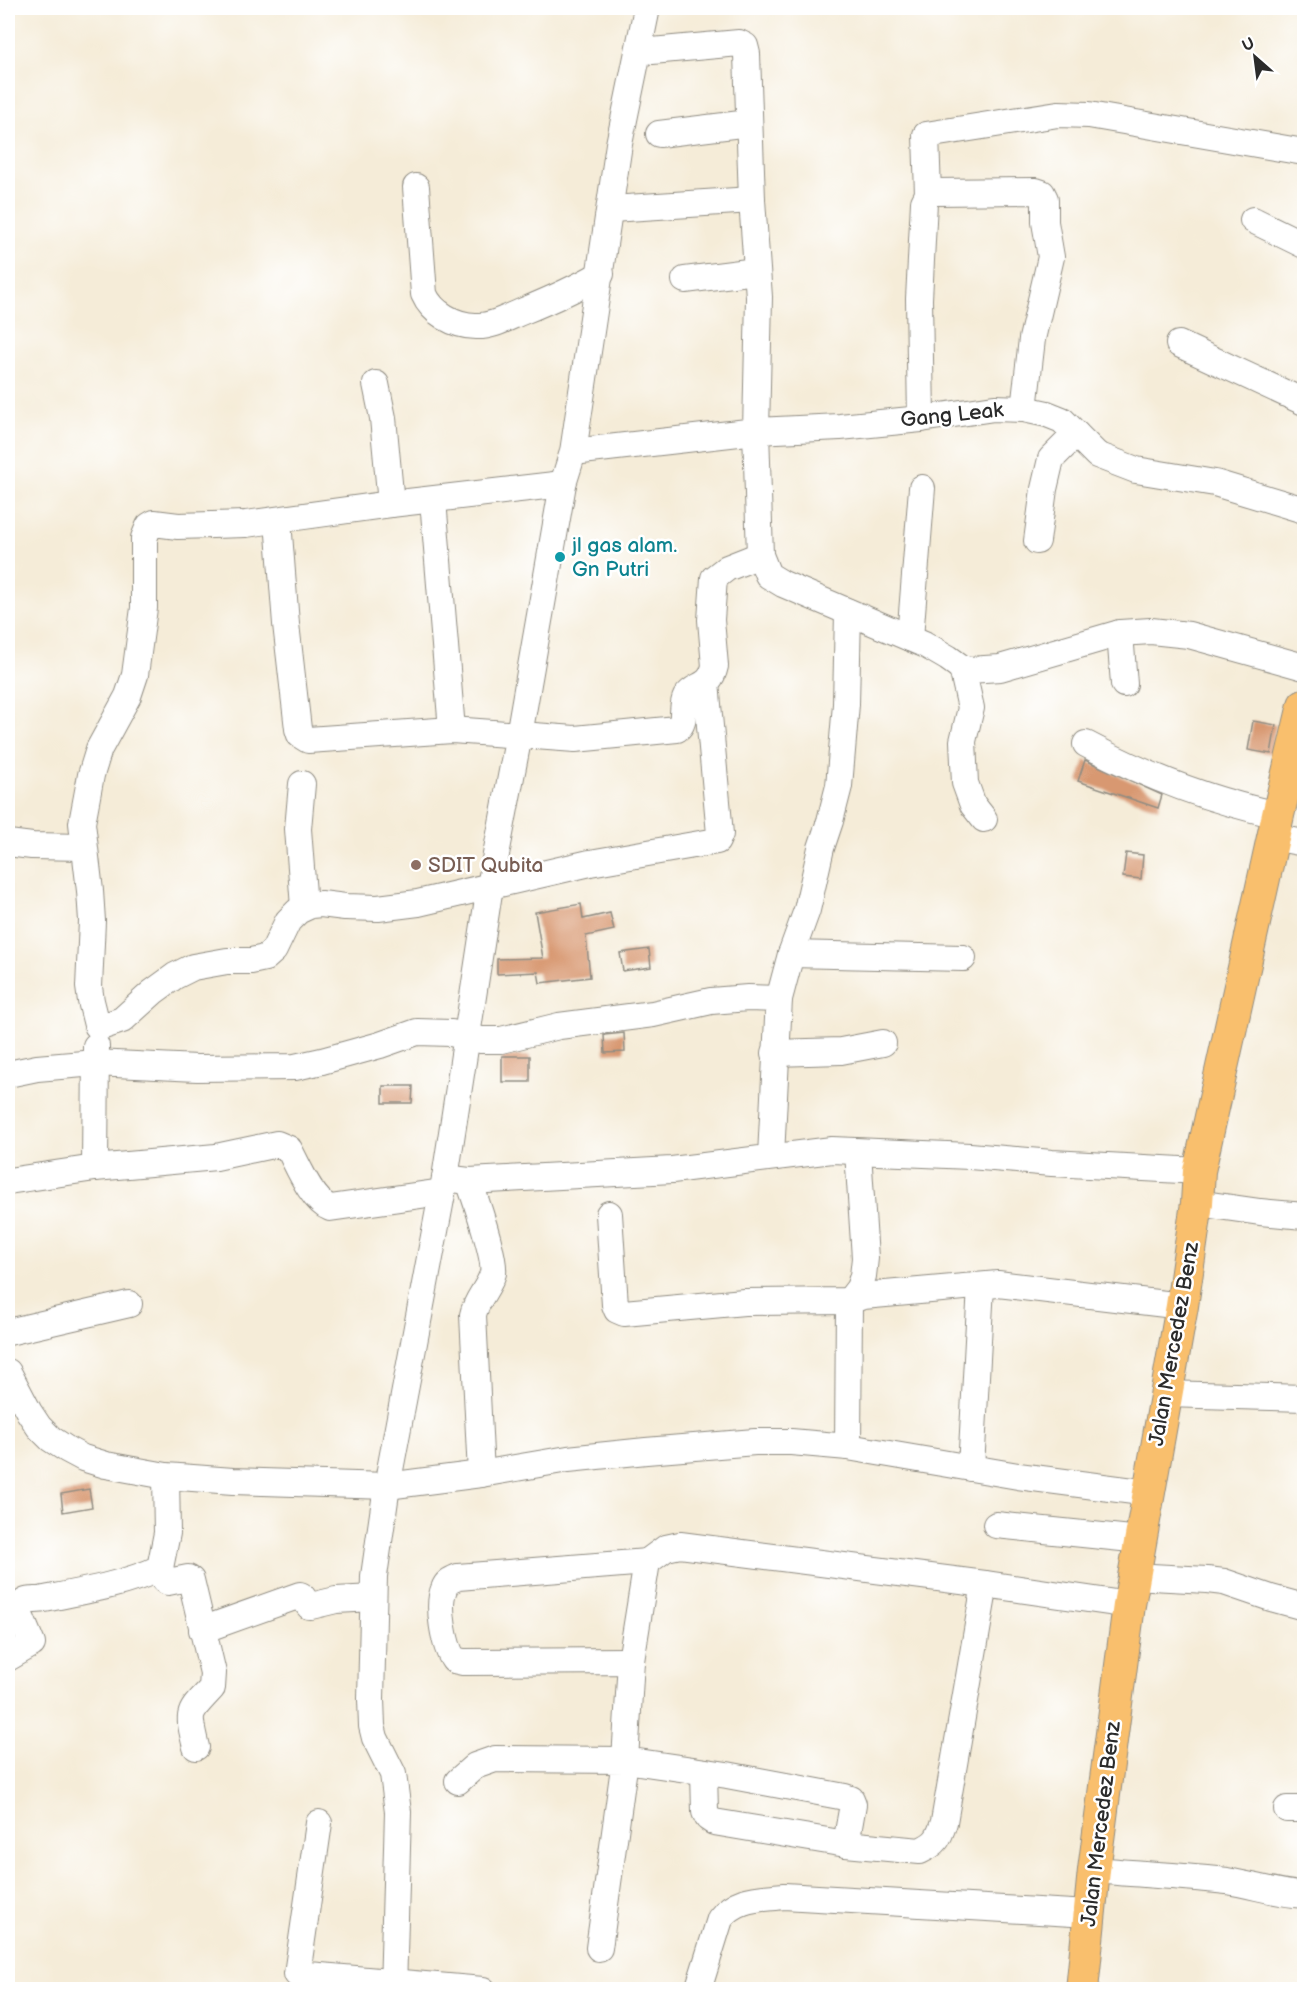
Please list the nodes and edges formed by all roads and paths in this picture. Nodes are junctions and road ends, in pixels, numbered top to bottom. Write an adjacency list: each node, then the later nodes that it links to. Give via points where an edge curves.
1 (646, 8): 9 (street, via 619,144)
2 (652, 51): 3 (street, via 739,43 745,46)
3 (749, 123): 4 (street); 8 (street)
4 (659, 134)
5 (1305, 152): 7 (street, via 1089,115 1058,114 926,135)
6 (416, 187): 13 (street, via 424,294 434,309 449,318 476,326 492,324)
7 (928, 194): 18 (street, via 1036,191 1045,199 1051,257 1032,339); 19 (street, via 924,202 919,299)
8 (752, 200): 9 (street); 12 (street)
9 (611, 209): 13 (street)
10 (1253, 220): 11 (street)
11 (1305, 245)
12 (756, 271): 14 (street); 20 (street)
13 (601, 274): 22 (street)
14 (685, 280)
15 (1179, 344): 17 (street)
16 (376, 384): 26 (street)
17 (1305, 402)
18 (1024, 409): 19 (street, Gang Leak, via 993,408); 21 (street, Gang Leak, via 1062,420)
19 (921, 419): 20 (street, Gang Leak)
20 (756, 431): 22 (street, Gang Leak); 30 (street)
21 (1076, 434): 27 (street, Gang Leak, via 1097,454 1136,470 1215,483); 29 (street, via 1051,459)
22 (573, 453): 23 (street)
23 (563, 484): 25 (street); 40 (street)
24 (922, 488): 33 (street)
25 (433, 500): 26 (street); 39 (street)
26 (391, 504): 28 (street)
27 (1305, 510)
28 (279, 521): 39 (street, via 286,624 300,735 316,740); 47 (street, via 207,526 154,523 145,531 144,608 138,663 128,696 93,769 82,823)
29 (1037, 541)
30 (760, 555): 31 (street, via 768,575); 36 (street, via 727,567 714,578 711,620 715,666)
31 (848, 612): 33 (street); 50 (street, via 839,786 807,910)
32 (1120, 633): 34 (street, via 1189,635); 35 (street, via 1000,668); 37 (street)
33 (910, 638): 35 (street)
34 (1305, 667)
35 (962, 668): 43 (street, via 971,708 963,741 965,783 973,805)
36 (706, 683): 40 (street, via 687,696 681,727 673,731 574,739); 48 (street, via 720,834 717,841 590,863)
37 (1124, 684)
38 (1305, 705): 44 (main road, Jalan Mercedez Benz)
39 (452, 730): 40 (street)
40 (519, 735): 48 (street)
41 (1086, 744): 44 (street, via 1188,789 1238,806)
42 (302, 784): 49 (street, via 298,829)
43 (984, 819)
44 (1275, 826): 46 (street); 62 (main road, Jalan Mercedez Benz)
45 (8, 843): 47 (street)
46 (1305, 843)
47 (84, 848): 53 (street, via 92,921 89,987)
48 (490, 886): 49 (street, via 397,906); 54 (street)
49 (304, 907): 53 (street, via 288,921 274,950 265,958 193,967 165,983 122,1020)
50 (791, 954): 51 (street); 52 (street)
51 (963, 958)
52 (779, 999): 54 (street, via 711,1001 653,1014 559,1026 517,1038); 56 (street)
53 (97, 1025): 57 (street)
54 (468, 1038): 57 (street, via 417,1032 295,1067); 64 (street)
55 (883, 1043): 56 (street, via 841,1051)
56 (775, 1053): 60 (street)
57 (94, 1063): 58 (street); 61 (street)
58 (8, 1074)
59 (858, 1152): 60 (street, via 832,1150); 62 (street); 69 (street, via 865,1258 859,1288)
60 (771, 1156): 64 (street, via 672,1170)
61 (95, 1168): 63 (street); 64 (street, via 216,1157 277,1144 290,1149 315,1196 326,1207)
62 (1199, 1171): 65 (main road, Jalan Mercedez Benz)
63 (8, 1181)
64 (452, 1184): 78 (street, via 494,1267 473,1315); 80 (street)
65 (1197, 1203): 67 (street); 71 (main road, Jalan Mercedez Benz)
66 (609, 1215): 69 (street, via 615,1305 621,1312 744,1302)
67 (1305, 1216)
68 (981, 1286): 69 (street, via 863,1296); 71 (street, via 998,1284); 77 (street)
69 (849, 1301): 76 (street)
70 (129, 1304): 72 (street)
71 (1182, 1306): 74 (main road, Jalan Mercedez Benz)
72 (8, 1332)
73 (8, 1372): 79 (street, via 29,1412 51,1439 83,1458)
74 (1165, 1394): 75 (street); 81 (main road, Jalan Mercedez Benz)
75 (1305, 1398)
76 (848, 1447): 77 (street); 78 (street, via 744,1442 568,1459)
77 (971, 1468): 81 (street)
78 (481, 1474): 80 (street)
79 (166, 1476): 80 (street); 85 (street, via 167,1533)
80 (387, 1486): 88 (street)
81 (1149, 1493): 83 (main road, Jalan Mercedez Benz)
82 (996, 1525): 83 (street)
83 (1141, 1540): 87 (main road, Jalan Mercedez Benz)
84 (647, 1562): 86 (street, via 666,1548 680,1545); 93 (street); 93 (street, via 472,1574 450,1581 442,1592 446,1643 454,1660)
85 (160, 1568): 90 (street, via 133,1579 27,1601); 91 (street, via 166,1581 191,1580)
86 (985, 1584): 87 (street); 99 (street, via 939,1839 921,1851)
87 (1131, 1590): 89 (street, via 1207,1580); 100 (main road, Jalan Mercedez Benz)
88 (373, 1598): 91 (street, via 309,1606 300,1595); 105 (street, via 372,1726 393,1774 398,1812)
89 (1305, 1607)
90 (12, 1614): 92 (street, via 32,1644)
91 (202, 1630): 94 (street, via 214,1684 191,1713)
92 (8, 1658)
93 (631, 1661): 95 (street)
94 (196, 1746)
95 (625, 1760): 96 (street); 97 (street, via 495,1758 475,1766); 103 (street)
96 (704, 1772): 99 (street, via 705,1812 714,1822); 99 (street, via 851,1799)
97 (458, 1781)
98 (319, 1823): 104 (street)
99 (846, 1844)
100 (1094, 1870): 101 (street, via 1225,1881); 102 (main road, Jalan Mercedez Benz)
101 (1305, 1895)
102 (1089, 1914): 107 (street, via 784,1896 749,1899 726,1910 720,1919); 108 (main road, Jalan Mercedez Benz)
103 (599, 1948)
104 (296, 1982): 105 (street)
105 (393, 1986): 106 (street)
106 (483, 1989)
107 (698, 1989)
108 (1082, 1989)

